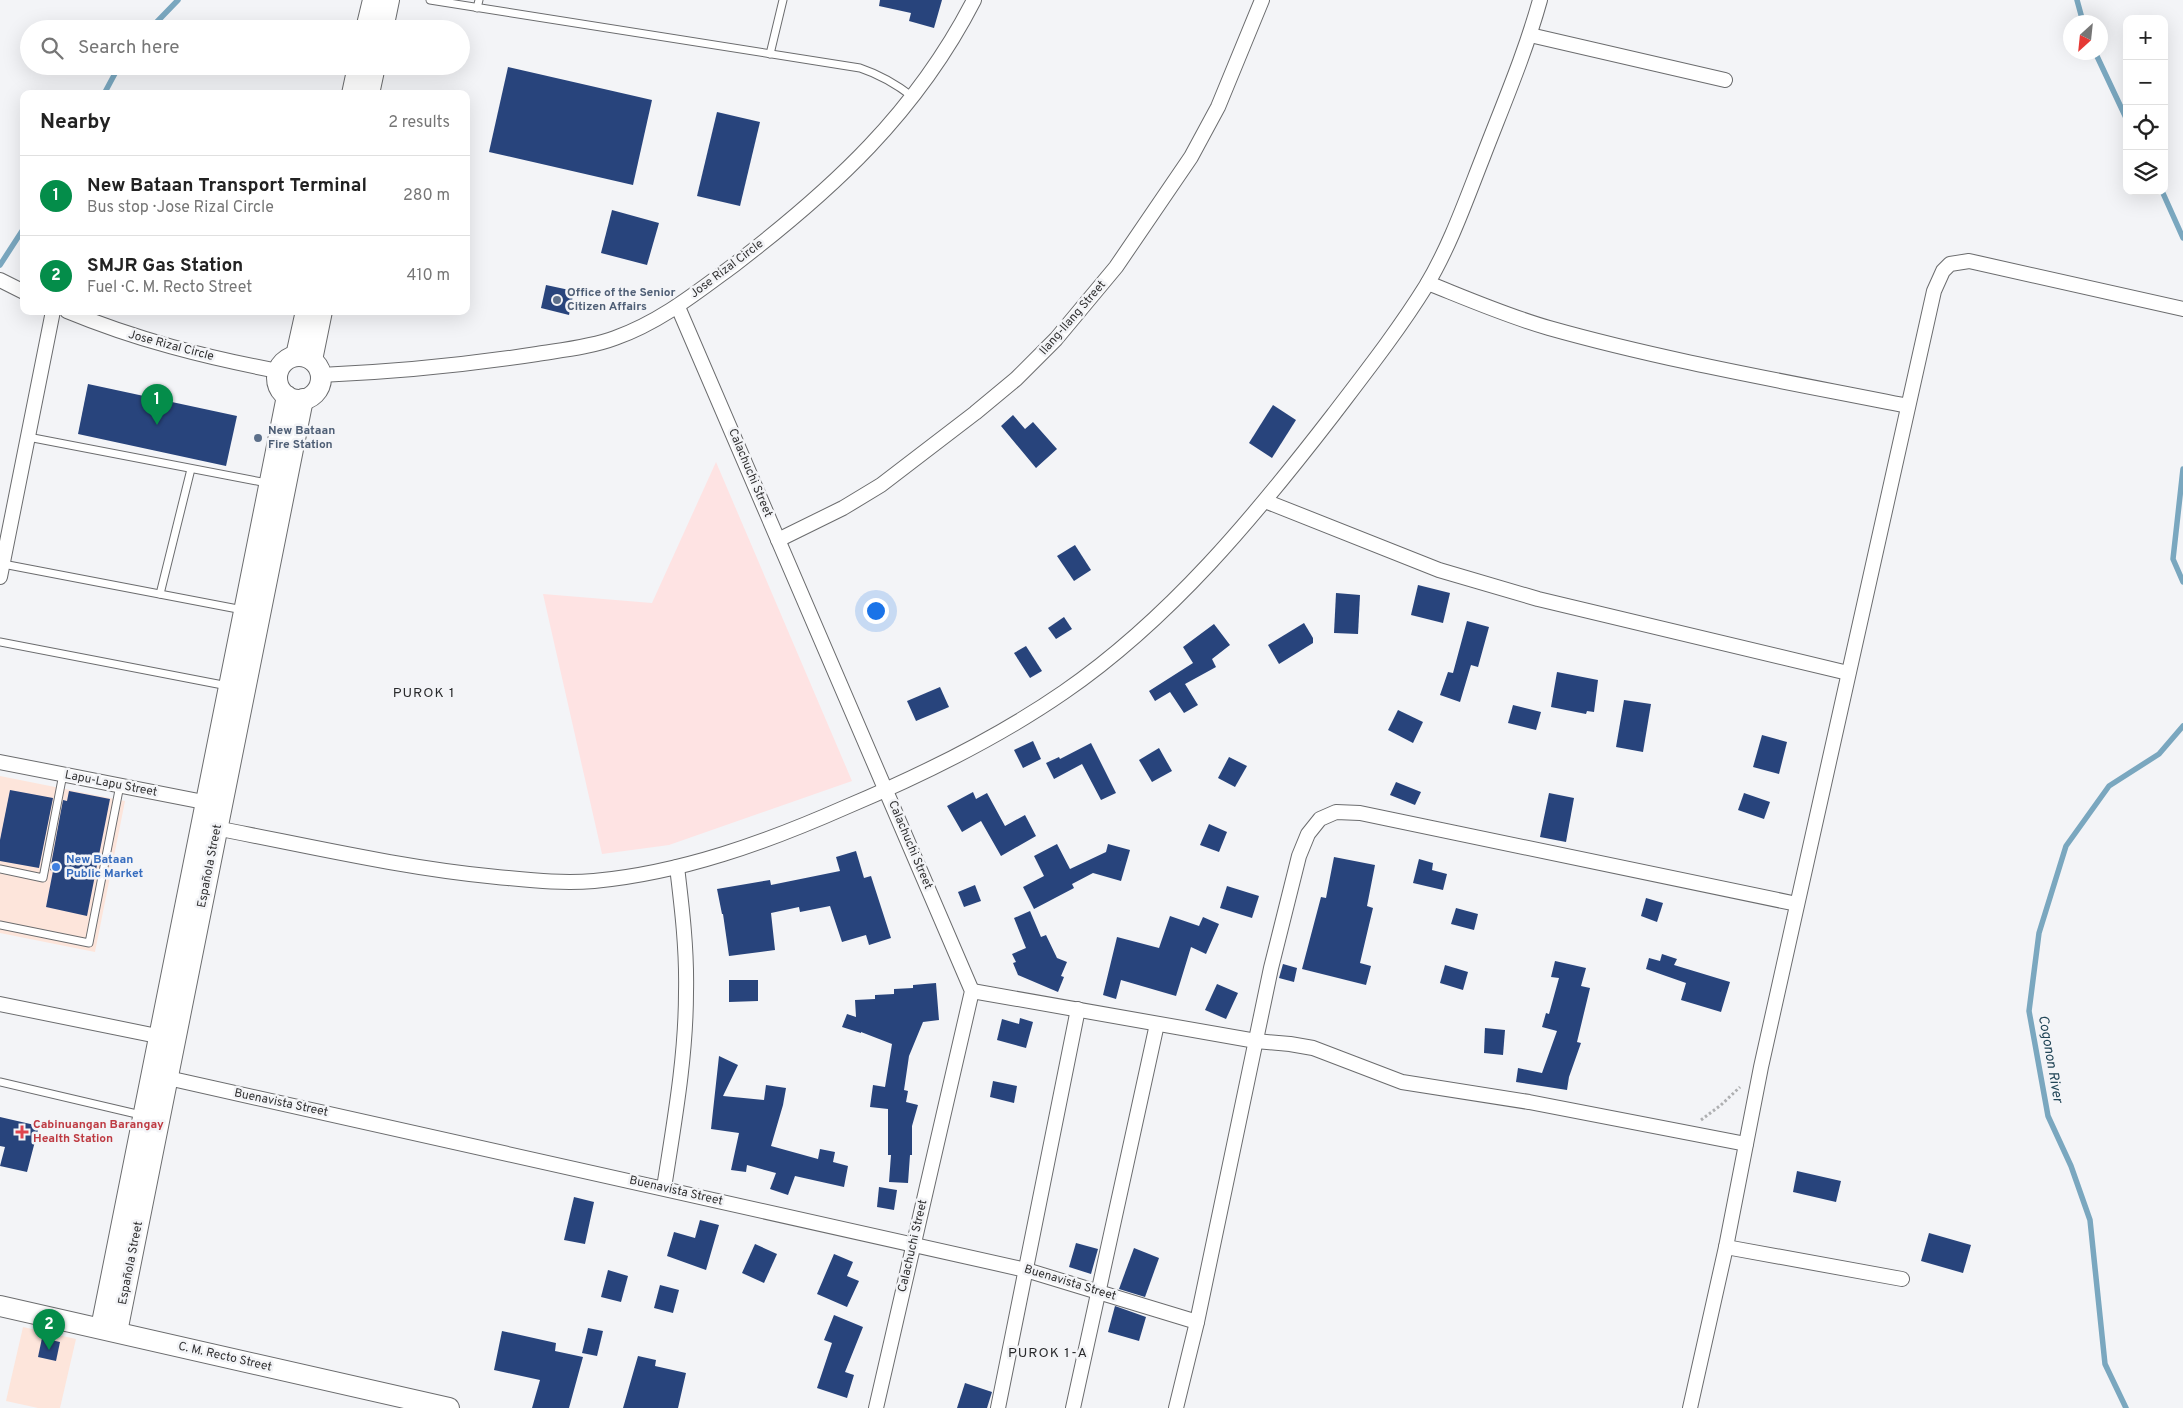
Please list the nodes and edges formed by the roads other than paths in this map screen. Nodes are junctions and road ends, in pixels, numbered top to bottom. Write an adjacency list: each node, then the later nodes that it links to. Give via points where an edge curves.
1 (372, 0): 10 (street)
2 (389, 0): 11 (street)
3 (430, 0): 9 (lane)
4 (479, 0): 9 (lane)
5 (783, 0): 13 (lane)
6 (974, 0): 19 (street, Jose Rizal Circle, via 938,63)
7 (1262, 0): 37 (street, Ilang-Ilang Street, via 1218,107 1191,157 1116,267 1056,340 1016,380 888,480 843,508)
8 (1540, 0): 12 (street)
9 (477, 8): 13 (lane)
10 (368, 20)
11 (385, 20)
12 (1530, 35): 16 (street); 21 (street, via 1462,208)
13 (770, 54): 19 (lane, via 860,68 892,81)
14 (356, 75): 17 (street)
15 (373, 75): 18 (street)
16 (1725, 80)
17 (353, 90)
18 (370, 90)
19 (913, 98): 23 (street, Jose Rizal Circle, via 840,178 799,214)
20 (0, 280): 22 (street)
21 (1428, 283): 32 (street, via 1548,328 1682,361); 36 (street, via 1382,350)
22 (20, 290)
23 (678, 307): 29 (street, Jose Rizal Circle, via 613,339 574,348 444,367); 37 (street, Calachuchi Street)
24 (2183, 309): 32 (street, via 1981,263 1959,261 1950,264 1934,291)
25 (52, 315): 33 (street)
26 (77, 315): 30 (street, Jose Rizal Circle, via 165,346)
27 (306, 315): 29 (street)
28 (321, 315): 29 (street)
29 (310, 364): 30 (street, via 285,361); 31 (street, via 319,388 310,397)
30 (278, 371): 31 (street, via 278,385)
31 (295, 398): 35 (street, Española Street); 43 (street, Española Street)
32 (1908, 406): 42 (street)
33 (28, 437): 34 (lane); 38 (street)
34 (191, 468): 35 (lane); 39 (lane)
35 (270, 484): 40 (street, Española Street)
36 (1265, 501): 42 (street, via 1439,570 1538,600); 47 (street, via 1170,603 1123,647 1073,685 986,742)
37 (778, 540): 47 (street, Calachuchi Street)
38 (1, 570): 39 (lane)
39 (160, 594): 40 (lane)
40 (244, 610): 43 (street, Española Street)
41 (0, 642): 43 (lane)
42 (1848, 673): 52 (street)
43 (237, 688): 48 (street, Española Street)
44 (0, 762): 45 (street, Lapu-Lapu Street)
45 (63, 774): 46 (street, Lapu-Lapu Street); 51 (lane, via 43,878)
46 (120, 785): 48 (street, Lapu-Lapu Street); 53 (lane, via 89,943)
47 (886, 790): 50 (street, via 811,823); 54 (street, Calachuchi Street)
48 (214, 804): 49 (street, Española Street)
49 (210, 827): 50 (street, via 419,867 538,881 589,882); 58 (street, Española Street)
50 (677, 867): 64 (street, via 685,939 686,993 680,1087)
51 (0, 869)
52 (1797, 904): 59 (street, via 1360,813 1336,812 1320,819 1308,834 1299,856); 63 (street)
53 (0, 925)
54 (972, 991): 56 (street); 65 (street, Calachuchi Street)
55 (0, 1004): 58 (street)
56 (1078, 1009): 57 (street); 67 (street)
57 (1157, 1024): 59 (street); 69 (street)
58 (167, 1038): 60 (street, Española Street)
59 (1256, 1041): 63 (street, via 1313,1048 1402,1082 1529,1102); 71 (street)
60 (160, 1076): 62 (street, Española Street); 64 (street, Buenavista Street)
61 (0, 1082): 62 (lane)
62 (152, 1117): 72 (street, Española Street)
63 (1746, 1144): 66 (street)
64 (664, 1188): 65 (street, Buenavista Street)
65 (913, 1243): 67 (street, Buenavista Street); 75 (street, Calachuchi Street)
66 (1726, 1247): 68 (street); 79 (street)
67 (1026, 1270): 69 (street, Buenavista Street); 76 (street)
68 (1902, 1280)
69 (1099, 1292): 71 (street, Buenavista Street); 77 (street)
70 (0, 1306): 72 (street, C. M. Recto Street)
71 (1196, 1322): 78 (street)
72 (109, 1330): 73 (street, C. M. Recto Street)
73 (418, 1405): 74 (street, C. M. Recto Street)
74 (449, 1408)
75 (876, 1408)
76 (998, 1408)
77 (1073, 1408)
78 (1176, 1408)
79 (1690, 1408)

